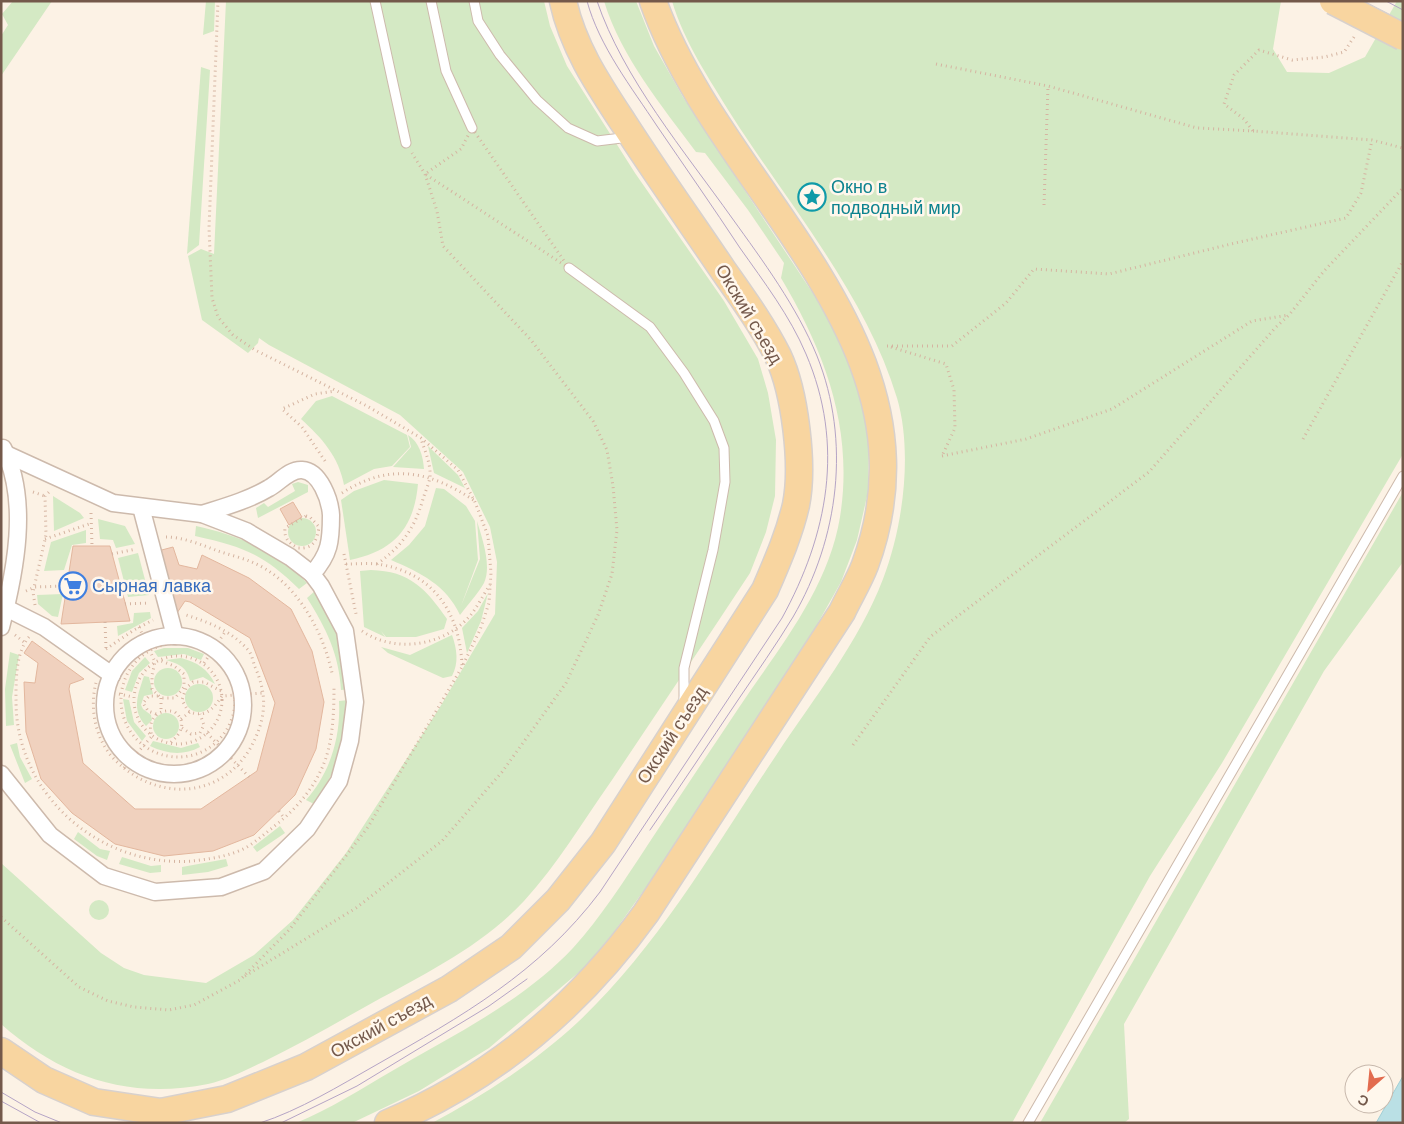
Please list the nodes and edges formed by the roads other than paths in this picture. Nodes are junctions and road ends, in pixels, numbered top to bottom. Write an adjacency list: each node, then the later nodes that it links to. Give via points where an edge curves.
1 (375, 1): 10 (lane)
2 (431, 1): 8 (lane, via 446,70)
3 (474, 1): 9 (lane, via 478,21 500,55 537,100 568,128 597,141)
4 (563, 1): 9 (main road, Окский съезд, via 568,25 584,59)
5 (653, 1): 24 (main road, via 673,50 691,82 805,255 859,348 873,390 882,434 883,478 876,527 864,566 842,612 617,954 523,1044 471,1080)
6 (1333, 1): 7 (main road, bridge)
7 (1403, 37)
8 (472, 128)
9 (633, 137): 21 (main road, Окский съезд, via 779,357 796,421 796,503 784,545 765,590)
10 (406, 144)
11 (569, 268): 21 (lane, via 650,327 714,421 724,448 725,482 713,550 684,668)
12 (4, 449): 14 (street, via 113,503); 17 (street, via 19,505)
13 (1403, 476): 25 (lane)
14 (141, 507): 15 (street); 19 (street, via 160,617)
15 (202, 514): 16 (street, via 246,531); 16 (street, via 269,489 289,473 302,470 315,475 330,511 331,540 324,560)
16 (312, 574): 22 (street, via 345,631 355,702 350,741 339,781 307,829 264,871 221,887 155,892 104,876 50,835)
17 (6, 608): 18 (street); 20 (street, via 44,627)
18 (1, 626)
19 (175, 636): 20 (street, via 152,639 146,647 131,650); 20 (street, via 198,640 233,670 242,715 235,738 221,746 220,756 200,769 179,774 157,772 128,763 109,730 104,708)
20 (105, 676)
21 (684, 718): 23 (main road, Окский съезд, via 603,843 558,900 511,947 449,989 306,1067 227,1099 161,1112 94,1102 44,1080)
22 (1, 774)
23 (1, 1051)
24 (388, 1123)
25 (1028, 1123)

